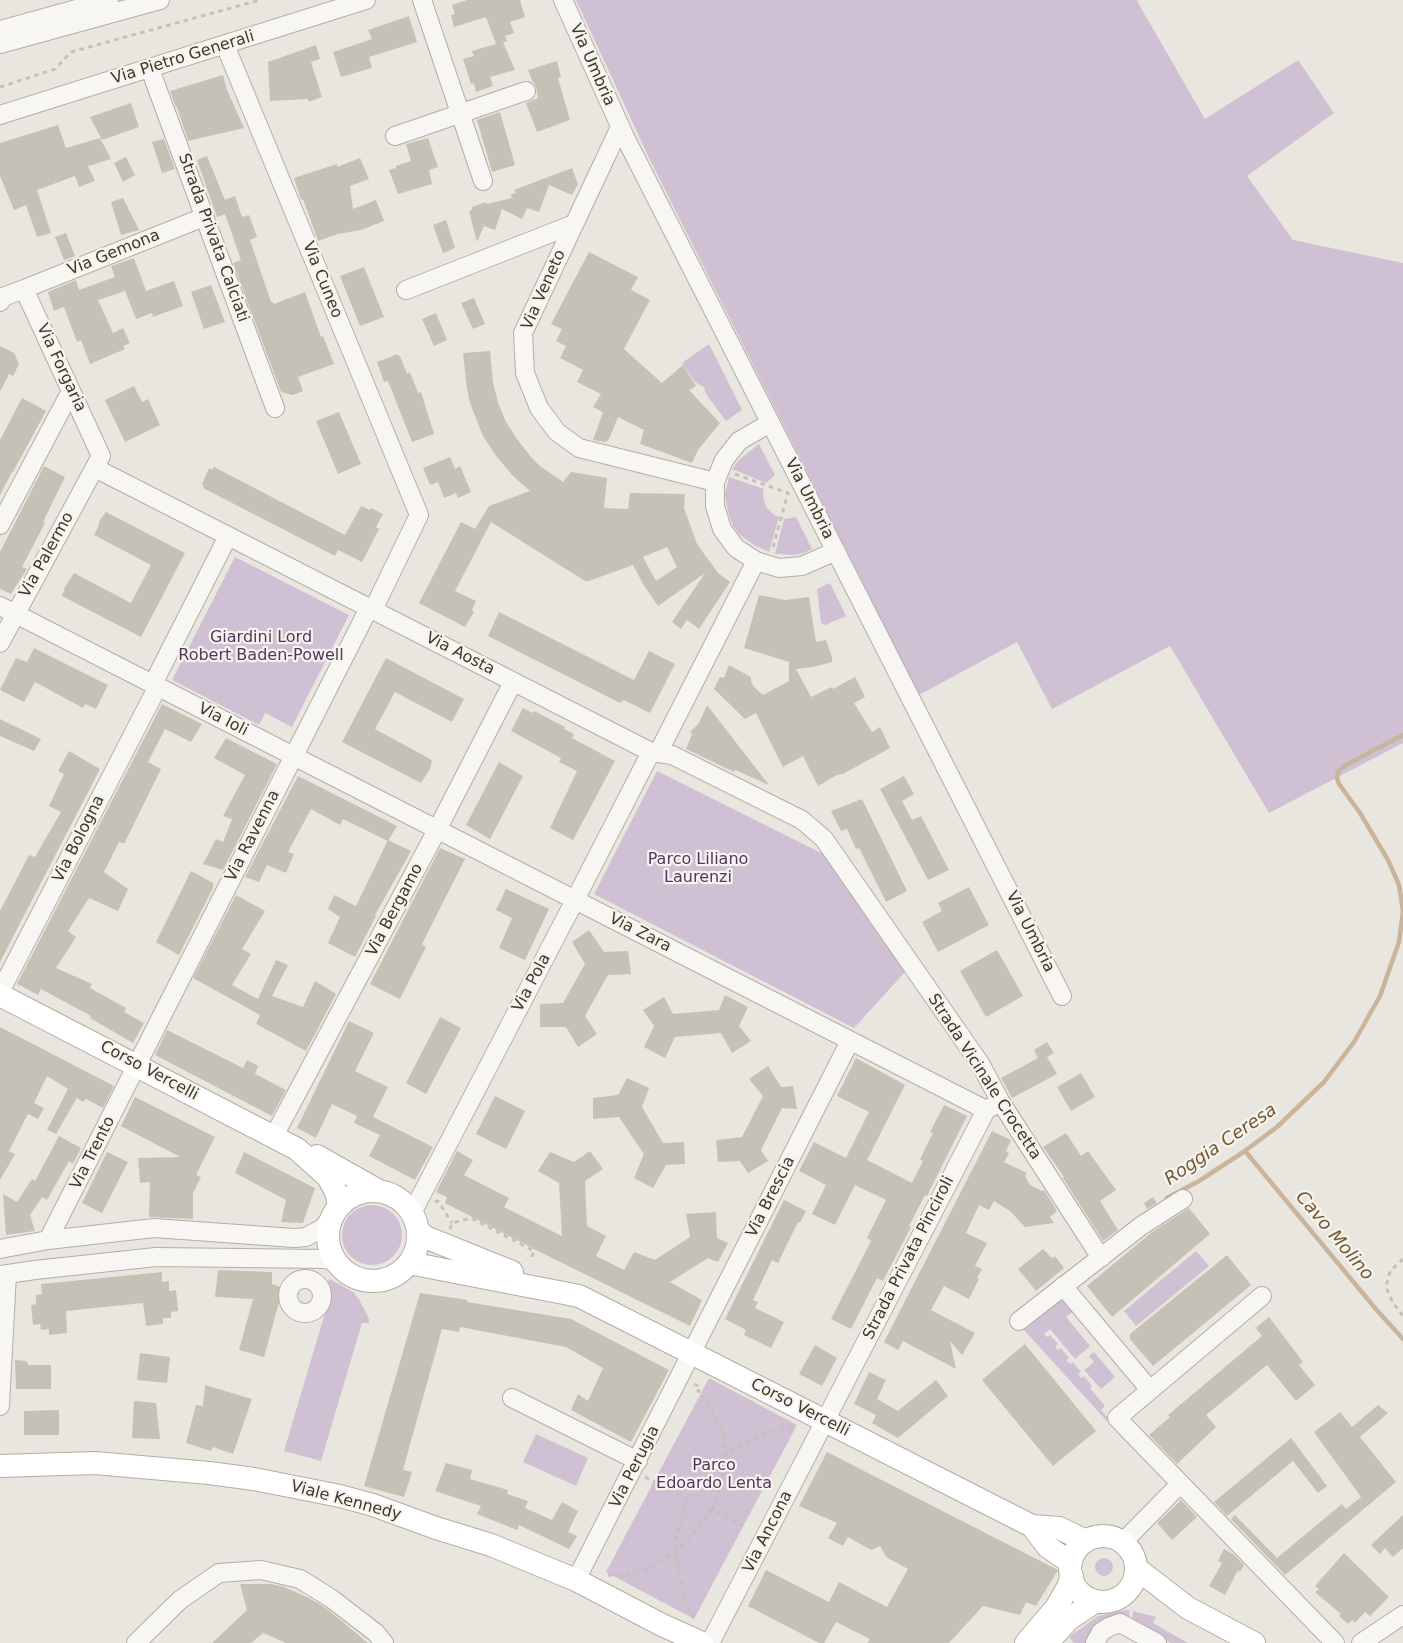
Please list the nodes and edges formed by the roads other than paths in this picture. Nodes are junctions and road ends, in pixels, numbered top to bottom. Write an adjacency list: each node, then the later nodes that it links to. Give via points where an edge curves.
1 (109, 0): 6 (street)
2 (160, 0): 6 (street)
3 (366, 0): 9 (street, Via Pietro Generali)
4 (422, 0): 12 (street)
5 (563, 0): 14 (street, Via Umbria)
6 (74, 11): 7 (street); 8 (street)
7 (0, 30)
8 (0, 44)
9 (225, 45): 10 (street, Via Pietro Generali); 27 (street, Via Cuneo)
10 (150, 69): 13 (street, Via Pietro Generali); 17 (street, Strada Privata Calciati)
11 (526, 91): 12 (street)
12 (460, 114): 15 (street); 16 (street)
13 (0, 115)
14 (620, 127): 18 (street, Via Veneto); 24 (street, Via Umbria)
15 (395, 136)
16 (483, 181)
17 (204, 217): 19 (street, Via Gemona); 23 (street, Strada Privata Calciati)
18 (574, 224): 20 (street); 26 (street, Via Veneto, via 523,333 525,373 539,408 557,432 579,448)
19 (24, 289): 21 (street); 22 (street, Via Forgaria)
20 (406, 290)
21 (1, 299)
22 (71, 391): 25 (street, Via Forgaria, via 101,456); 28 (street)
23 (275, 408)
24 (770, 423): 26 (street, via 739,441 724,460); 30 (street, Via Umbria)
25 (95, 468): 29 (street, Via Aosta); 32 (street, Via Palermo)
26 (723, 477): 31 (street, via 715,506 722,529 736,548)
27 (418, 515): 33 (street, Via Ravenna)
28 (0, 525)
29 (228, 536): 33 (street, Via Aosta); 36 (street, Via Bologna)
30 (836, 552): 31 (street, via 802,566 779,568); 43 (street, Via Umbria)
31 (764, 557): 37 (street, Via Pola)
32 (8, 609): 34 (street, Via Palermo); 36 (street, Via Ioli)
33 (371, 609): 35 (street, Via Aosta); 38 (street, Via Ravenna)
34 (0, 643)
35 (513, 682): 37 (street, Via Aosta); 39 (street, Via Bergamo)
36 (155, 685): 38 (street, Via Ioli); 42 (street, Via Bologna)
37 (654, 752): 40 (street, Via Aosta, via 672,755 802,820); 41 (street, Via Pola)
38 (294, 756): 39 (street, Via Zara); 45 (street, Via Ravenna)
39 (437, 830): 41 (street, Via Zara); 47 (street, Via Bergamo)
40 (824, 839): 46 (street, Strada Vicinale Crocetta, via 981,1065)
41 (575, 900): 44 (street, Via Zara); 52 (street, Via Pola)
42 (0, 993): 45 (main road, Corso Vercelli)
43 (1062, 996)
44 (850, 1041): 46 (street, Via Zara); 63 (street, Via Brescia)
45 (138, 1065): 47 (main road, Corso Vercelli); 53 (street, Via Trento)
46 (993, 1106): 55 (street, Strada Vicinale Crocetta); 67 (street, Strada Privata Pinciroli)
47 (274, 1136): 48 (main road, Corso Vercelli)
48 (297, 1149): 49 (main road, Corso Vercelli, via 308,1150); 51 (main road, Corso Vercelli, via 328,1177 336,1192)
49 (379, 1191): 51 (main road, via 364,1191 350,1197); 52 (main road, via 393,1195)
50 (1183, 1198): 55 (street)
51 (335, 1213): 53 (street, via 321,1229 306,1237 154,1228); 56 (main road, via 328,1233)
52 (419, 1216): 57 (main road, via 418,1245); 60 (main road, Corso Vercelli, via 425,1237)
53 (48, 1240): 54 (street)
54 (0, 1249)
55 (1101, 1258): 59 (street)
56 (336, 1261): 57 (main road, via 352,1276 374,1281 389,1278); 58 (street, via 156,1257)
57 (409, 1263): 60 (main road, Corso Vercelli)
58 (3, 1275): 66 (street)
59 (1064, 1286): 62 (street); 64 (street)
60 (567, 1294): 63 (main road, Corso Vercelli, via 579,1296)
61 (1262, 1296): 64 (street)
62 (1019, 1321)
63 (692, 1353): 67 (main road, Corso Vercelli); 69 (street, Via Perugia)
64 (1150, 1390): 70 (street, via 1117,1418)
65 (512, 1398): 69 (street)
66 (0, 1406)
67 (826, 1421): 71 (main road, Corso Vercelli); 84 (street, Via Ancona)
68 (0, 1466): 76 (main road, Viale Kennedy, via 95,1463 209,1473 340,1496 490,1545)
69 (636, 1466): 76 (street, Via Perugia)
70 (1180, 1484): 73 (street); 90 (street)
71 (1032, 1526): 72 (main road, via 1059,1528); 75 (main road)
72 (1086, 1541): 73 (main road, via 1105,1536); 75 (main road, via 1074,1554)
73 (1123, 1542): 74 (main road, via 1135,1558)
74 (1136, 1568): 77 (main road, via 1132,1586); 79 (main road)
75 (1071, 1570): 78 (main road, via 1079,1590); 85 (main road, via 1068,1587 1056,1608)
76 (576, 1580): 83 (main road, Viale Kennedy)
77 (1125, 1593): 78 (main road, via 1112,1601); 79 (main road)
78 (1096, 1601): 86 (main road, via 1069,1619)
79 (1188, 1608): 89 (main road)
80 (1403, 1615): 91 (street)
81 (136, 1643): 82 (street, via 180,1599 219,1573 261,1570 300,1579 332,1599)
82 (384, 1643)
83 (702, 1643)
84 (710, 1643)
85 (1026, 1643)
86 (1047, 1643)
87 (1095, 1643): 88 (street, via 1101,1632 1120,1623)
88 (1157, 1643)
89 (1254, 1643)
90 (1335, 1643)
91 (1361, 1643)

